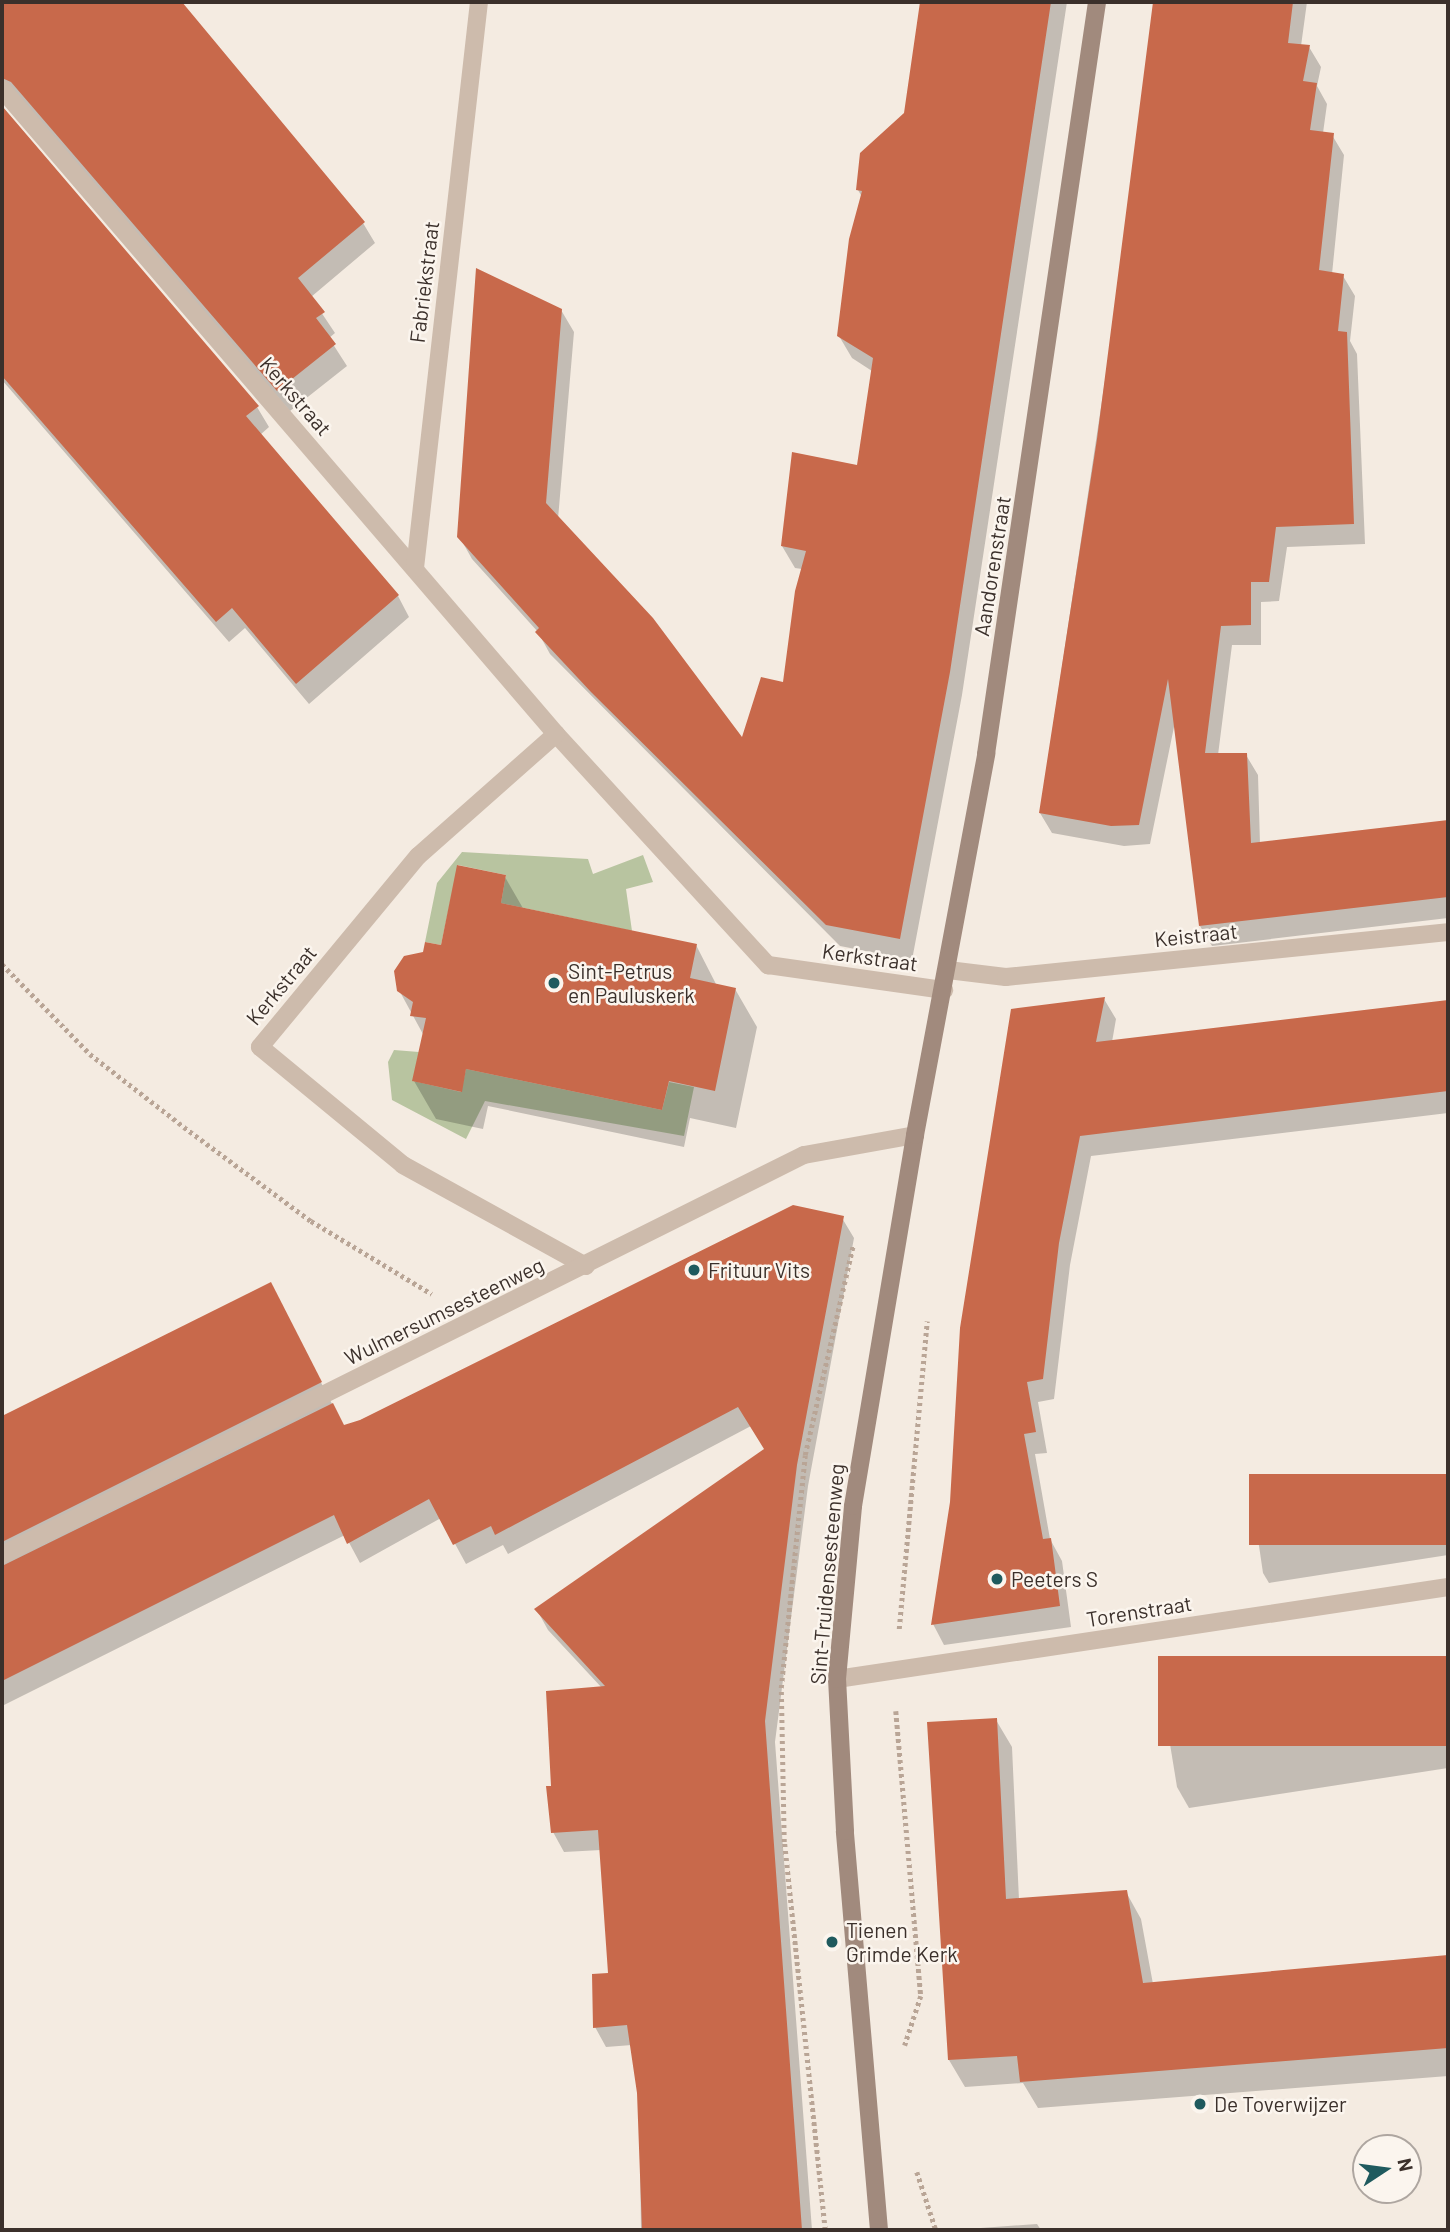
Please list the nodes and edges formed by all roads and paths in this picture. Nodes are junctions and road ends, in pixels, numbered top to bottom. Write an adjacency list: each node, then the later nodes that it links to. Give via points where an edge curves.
1 (479, 2): 4 (street, Fabriekstraat)
2 (1097, 2): 8 (main road, Aandorenstraat, via 986,754)
3 (2, 89): 4 (street, Kerkstraat)
4 (415, 568): 5 (street, Kerkstraat)
5 (556, 734): 9 (street, Kerkstraat, via 768,965); 11 (street, Kerkstraat, via 418,856 260,1046 403,1165)
6 (1448, 932): 8 (street, Keistraat, via 1006,977)
7 (2, 964): 12 (path, via 90,1054 173,1119 311,1221 432,1294)
8 (948, 970): 9 (main road, Aandorenstraat)
9 (944, 990): 10 (main road, Aandorenstraat)
10 (915, 1135): 11 (street, Wulmersumsesteenweg, via 804,1156); 15 (main road, Sint-Truidensesteenweg, via 852,1506)
11 (586, 1266): 12 (street, Wulmersumsesteenweg)
12 (468, 1324): 13 (street, Wulmersumsesteenweg)
13 (2, 1555)
14 (1448, 1587): 15 (street, Torenstraat)
15 (837, 1679): 16 (main road, Sint-Truidensesteenweg)
16 (879, 2230)

